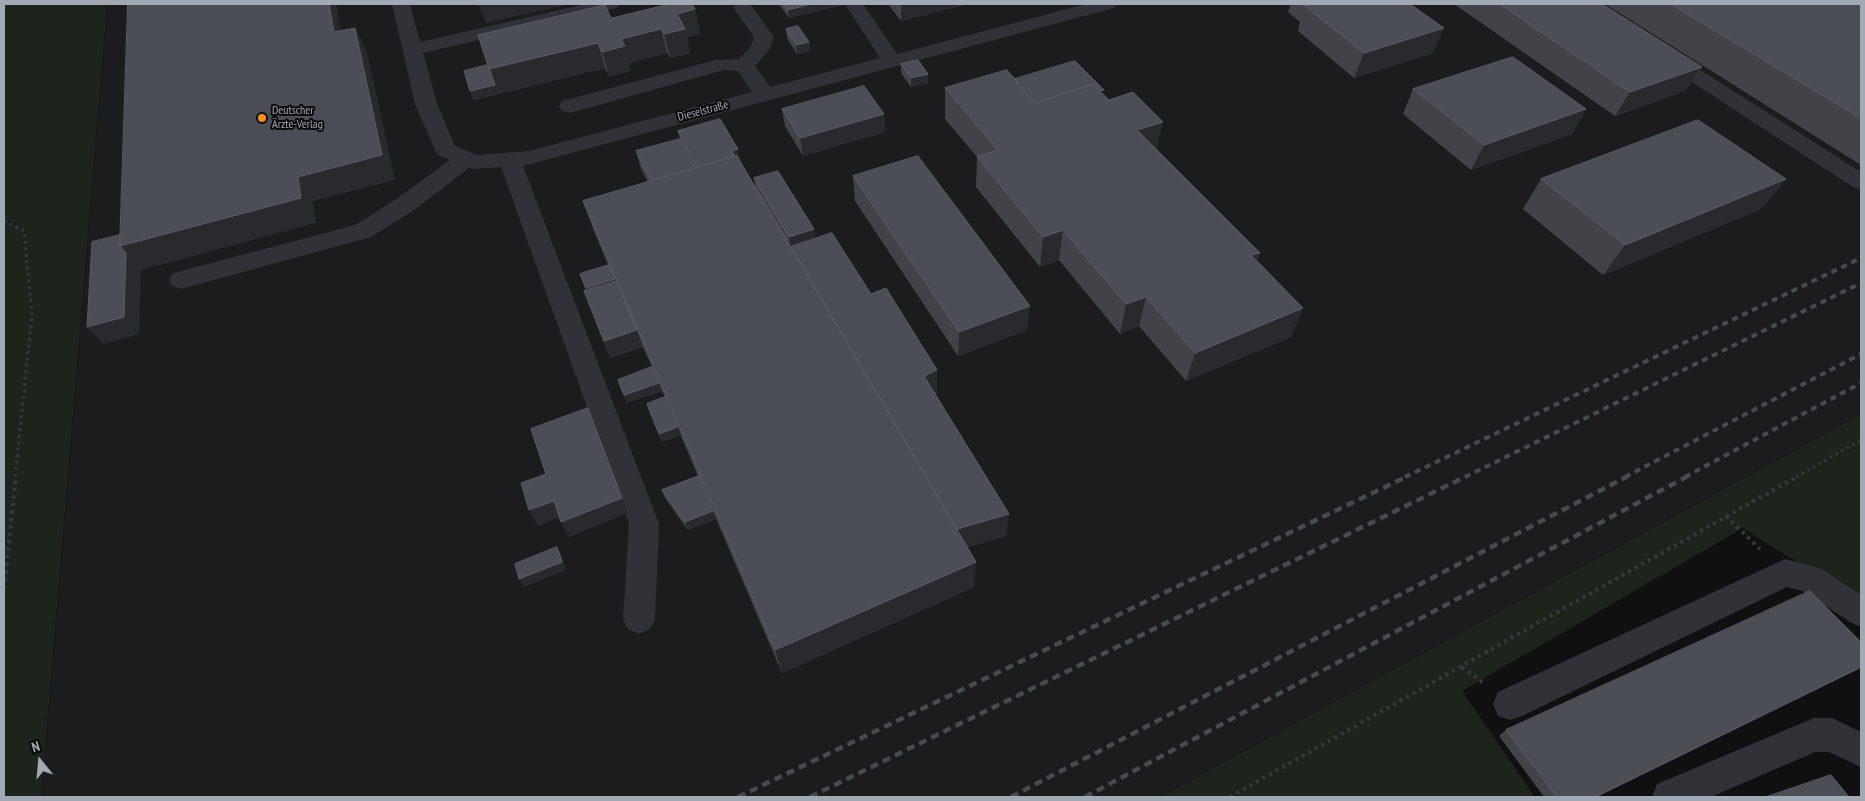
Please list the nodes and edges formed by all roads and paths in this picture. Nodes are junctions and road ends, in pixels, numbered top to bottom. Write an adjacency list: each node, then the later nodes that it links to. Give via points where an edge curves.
1 (401, 4): 8 (street, Dieselstraße)
2 (610, 4): 8 (street)
3 (854, 4): 9 (street)
4 (1108, 4): 6 (street, Dieselstraße)
5 (743, 7): 10 (street, via 764,37 759,50)
6 (1058, 10): 9 (street, Dieselstraße)
7 (1649, 46): 15 (street)
8 (412, 50): 13 (street, Dieselstraße, via 426,104 446,150)
9 (892, 61): 11 (street, Dieselstraße)
10 (744, 65): 11 (street); 12 (street, via 723,64)
11 (765, 95): 14 (street, Dieselstraße, via 529,158)
12 (570, 106)
13 (466, 158): 14 (street, Dieselstraße, via 475,162); 17 (street, via 406,204 363,231)
14 (509, 160): 23 (street, via 644,524)
15 (1861, 182)
16 (4, 221): 21 (path, via 24,231 32,315)
17 (181, 280)
18 (1861, 440): 19 (path)
19 (1726, 516): 20 (path); 26 (path)
20 (1784, 573): 22 (street, via 1811,579); 24 (street)
21 (4, 588)
22 (1861, 612)
23 (639, 619)
24 (1510, 704)
25 (1861, 750): 27 (street, via 1832,735 1814,736)
26 (1230, 797)
27 (1670, 797)

